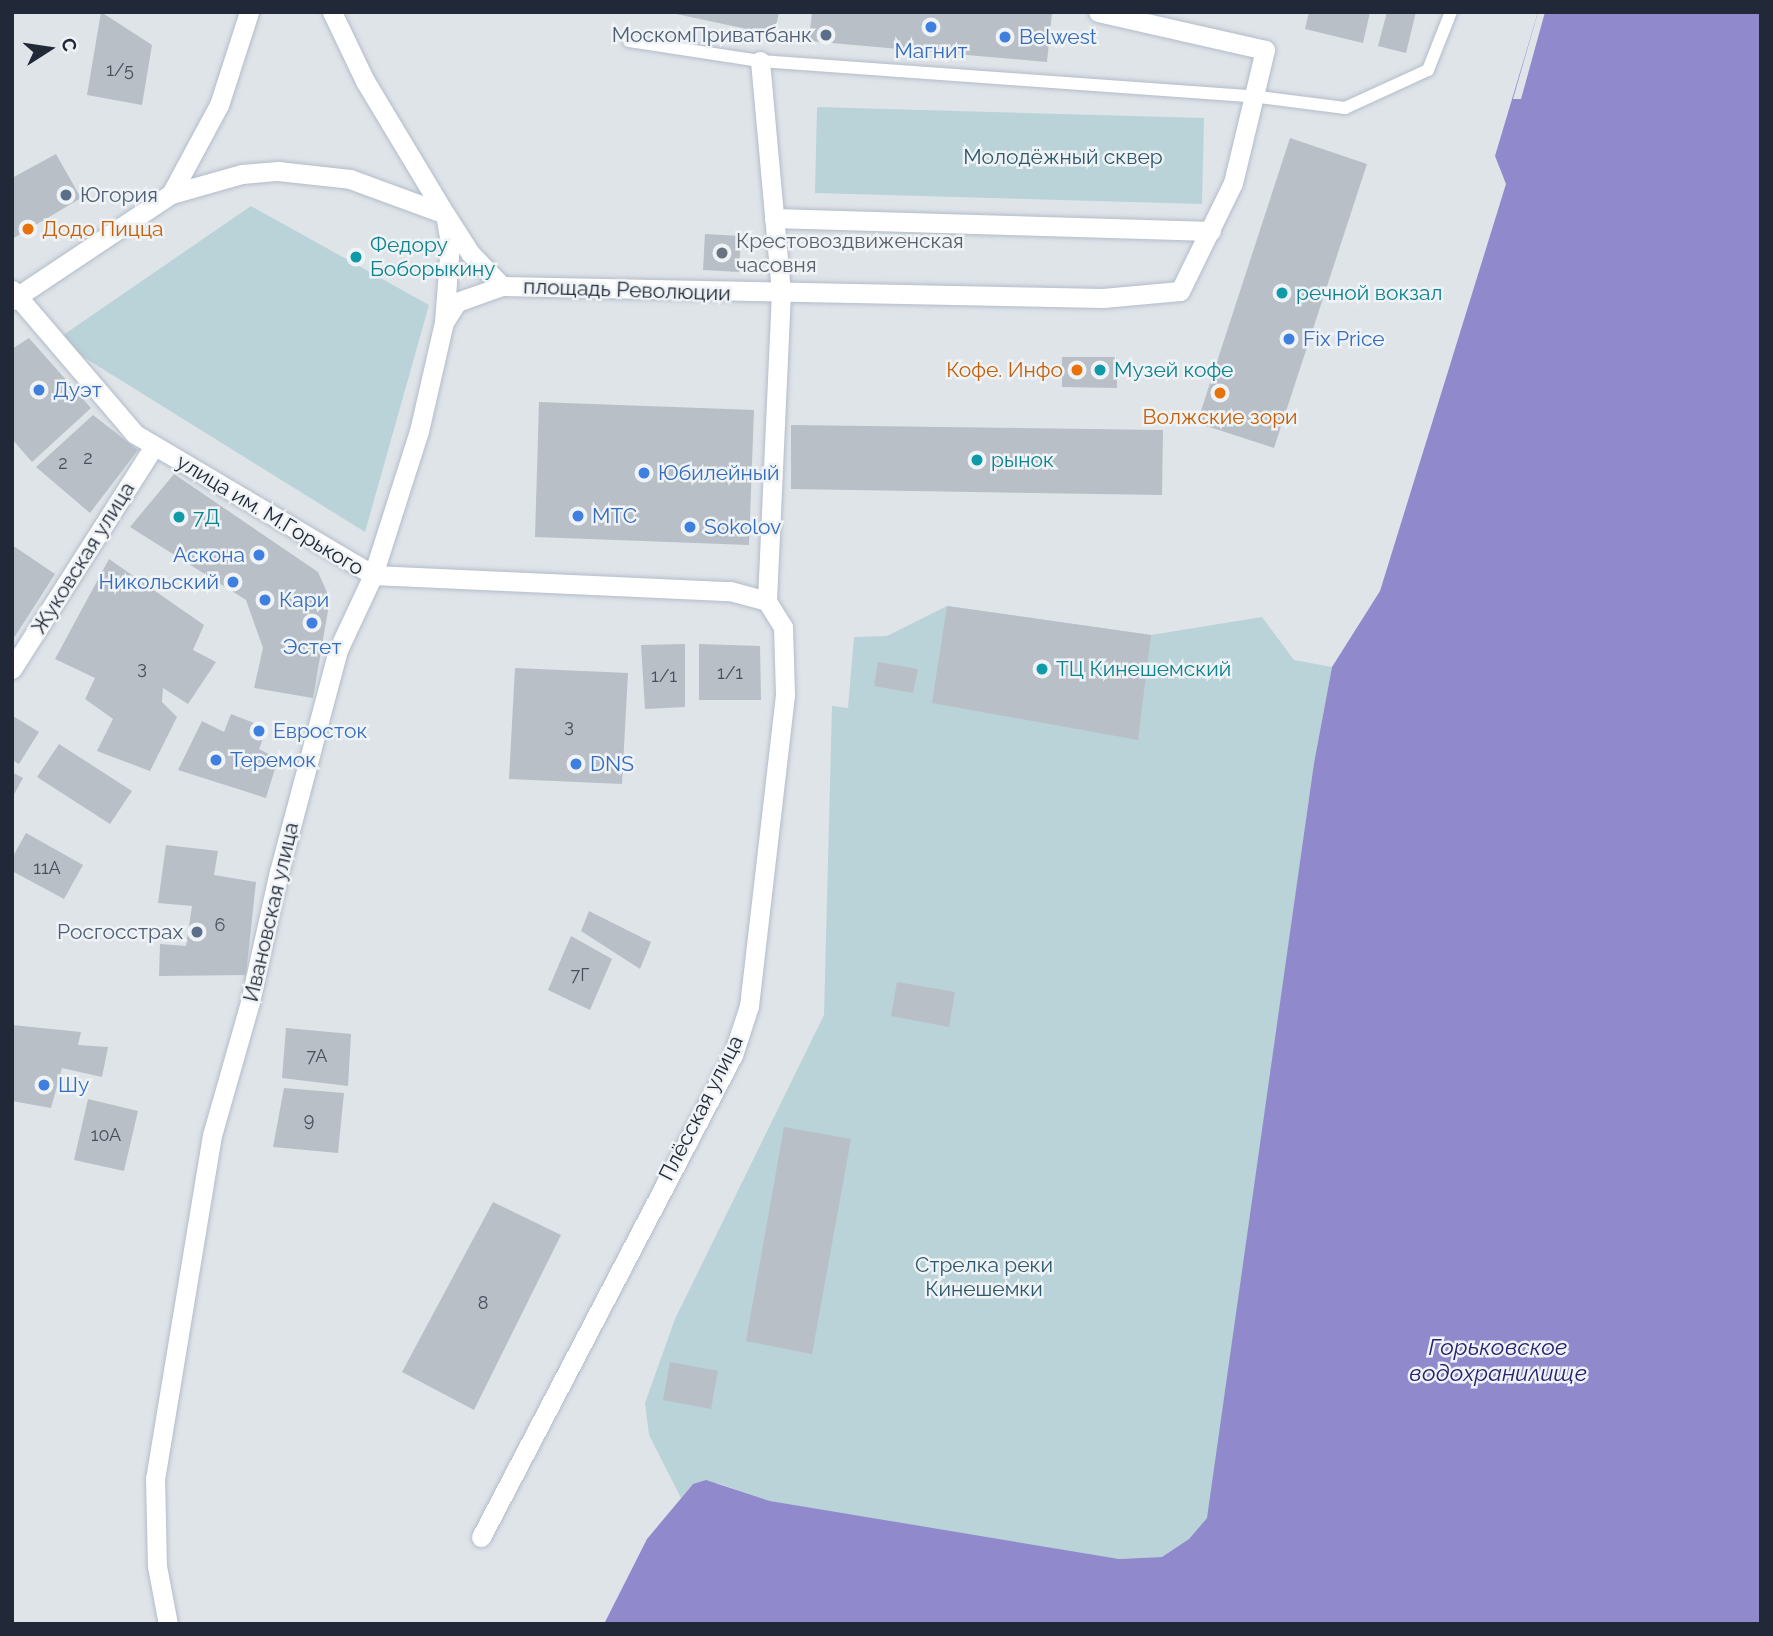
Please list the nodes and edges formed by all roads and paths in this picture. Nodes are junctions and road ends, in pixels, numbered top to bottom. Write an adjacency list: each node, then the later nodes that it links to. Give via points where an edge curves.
1 (249, 12): 8 (street, via 219,105)
2 (332, 12): 9 (street, площадь Революции, via 365,81)
3 (1098, 12): 7 (street, площадь Революции, via 1265,50)
4 (1451, 12): 7 (lane, via 1428,69 1345,107)
5 (629, 41): 6 (lane)
6 (760, 61): 7 (lane); 10 (street)
7 (1251, 96): 11 (street, площадь Революции, via 1233,183)
8 (171, 194): 9 (street, via 242,174 314,173 373,186); 14 (street)
9 (445, 214): 12 (street, площадь Революции, via 470,253); 15 (street, Ивановская улица, via 451,263)
10 (774, 218): 11 (street); 13 (street)
11 (1211, 230): 13 (street, площадь Революции, via 1180,291 1103,299)
12 (502, 286): 13 (street, площадь Революции); 15 (street, via 457,302)
13 (781, 292): 18 (street)
14 (14, 296): 16 (street, улица им. М.Горького, via 135,434)
15 (444, 321): 17 (street, Ивановская улица, via 419,431)
16 (154, 446): 17 (street, улица им. М.Горького); 19 (street, Жуковская улица)
17 (373, 575): 18 (street, улица им. М.Горького, via 730,590); 21 (street, Ивановская улица, via 338,650 212,1135 155,1478 157,1566)
18 (767, 601): 20 (street, Плёсская улица, via 783,627 785,694 749,1006 733,1055)
19 (12, 669)
20 (481, 1537)
21 (168, 1624)

